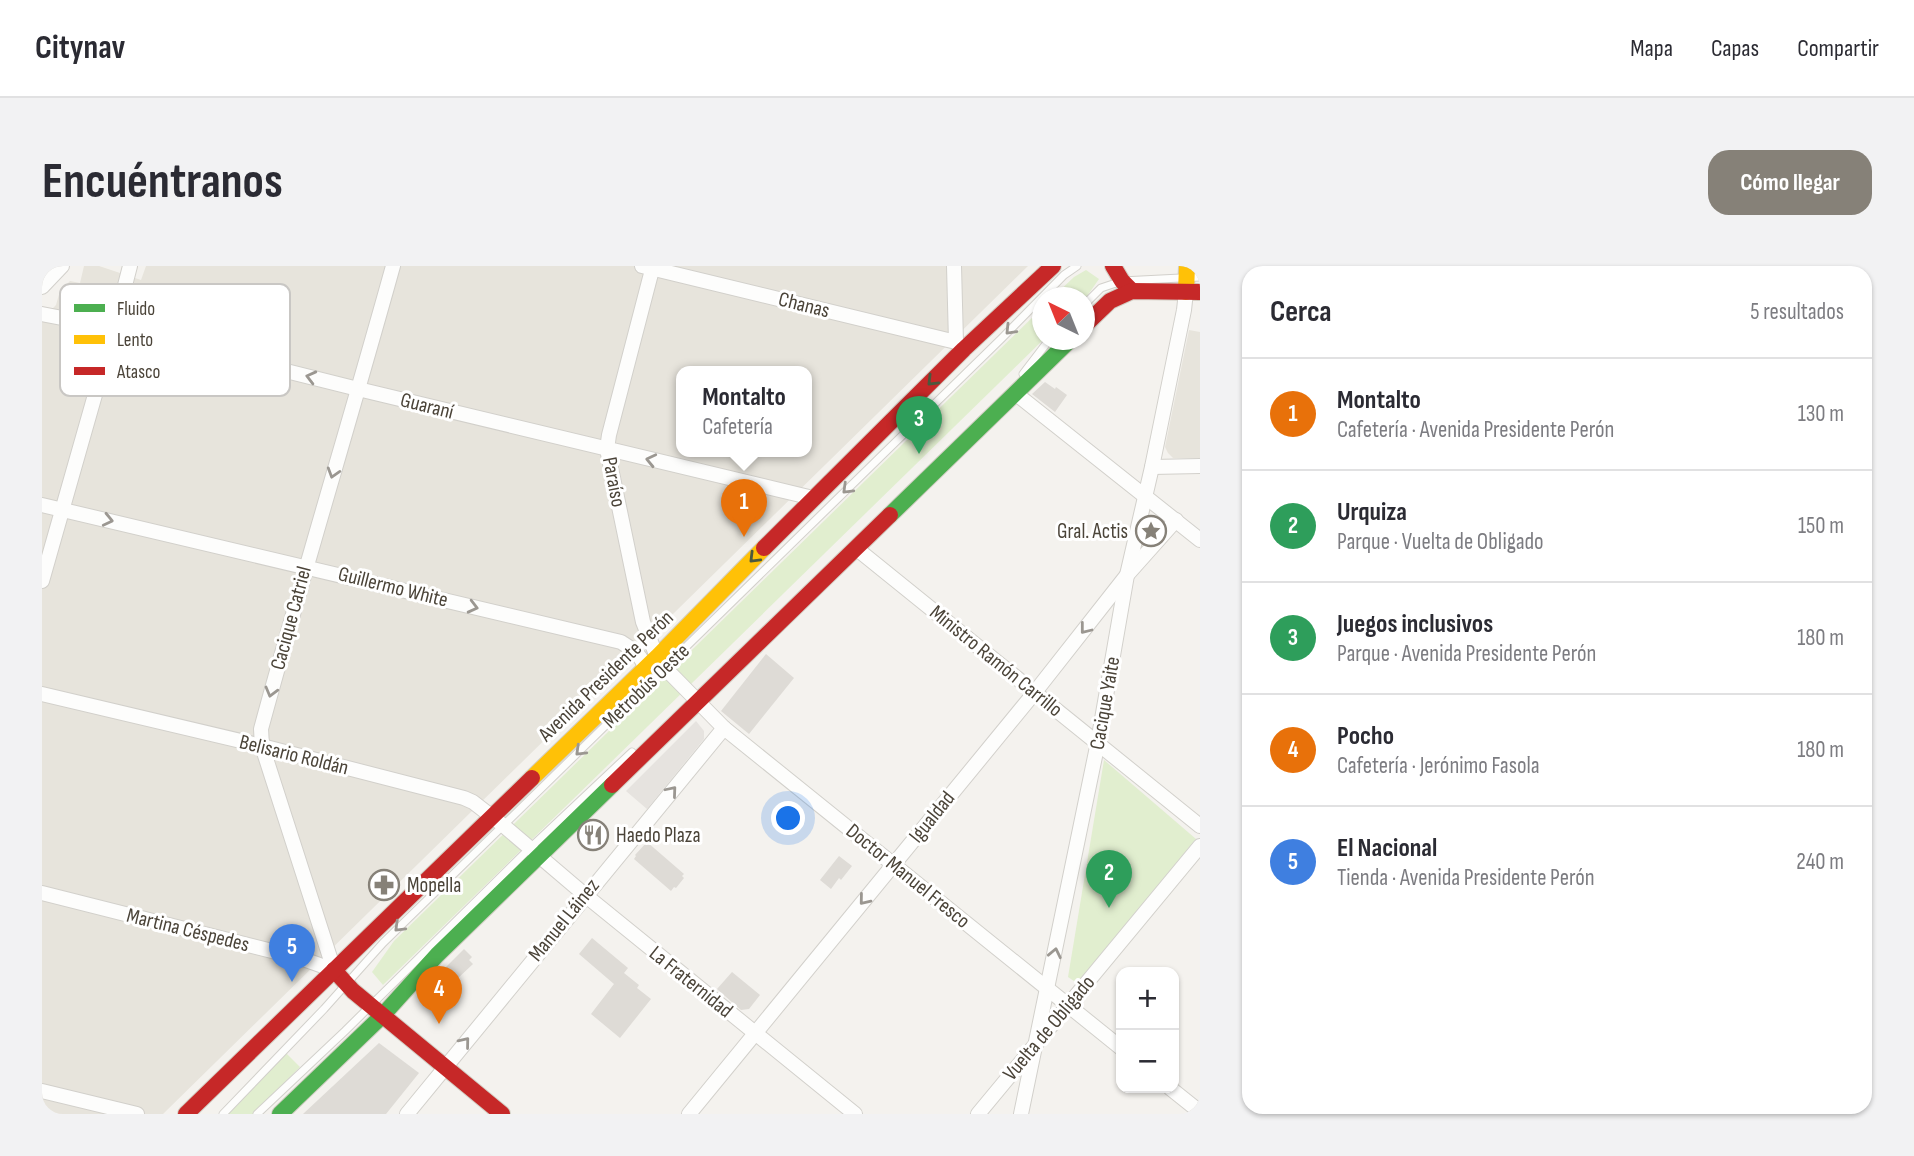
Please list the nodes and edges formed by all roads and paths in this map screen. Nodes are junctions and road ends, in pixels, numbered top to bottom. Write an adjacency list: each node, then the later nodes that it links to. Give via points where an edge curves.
1 (62, 266): 12 (street)
2 (130, 266): 10 (street)
3 (393, 266): 21 (street, Cacique Catriel)
4 (954, 266): 17 (street)
5 (1053, 266): 17 (main road, Avenida Presidente Perón)
6 (1077, 266): 39 (lane, Metrobús Oeste, one-way to 39)
7 (1113, 266): 11 (main road)
8 (649, 267): 17 (street, Chanas); 24 (street, Paraíso)
9 (1192, 281): 11 (main road); 25 (street, Cacique Yaite)
10 (125, 284)
11 (1127, 286): 13 (lane, via 1101,288); 15 (main road)
12 (42, 287)
13 (1095, 294)
14 (42, 314): 16 (street, Guaraní)
15 (1095, 315)
16 (60, 318)
17 (960, 346): 28 (main road, Avenida Presidente Perón, one-way to 28)
18 (1041, 350): 22 (lane)
19 (1058, 350): 22 (main road)
20 (290, 372): 21 (street, Guaraní, one-way to 20)
21 (358, 389): 24 (street, Guaraní); 34 (street, Cacique Catriel, one-way to 34)
22 (1009, 393): 27 (street); 33 (main road)
23 (95, 396): 30 (street)
24 (607, 449): 28 (street, Guaraní, one-way to 24); 37 (street, Paraíso)
25 (1152, 467): 26 (street); 27 (street, Cacique Yaite)
26 (1200, 467)
27 (1145, 496): 31 (street); 35 (street, Cacique Yaite)
28 (813, 498): 39 (main road, Avenida Presidente Perón, one-way to 39)
29 (42, 505): 30 (street, Guillermo White)
30 (63, 510): 34 (street, Guillermo White, one-way to 34); 36 (street)
31 (1176, 520): 32 (street); 35 (street, Igualdad)
32 (1200, 540)
33 (857, 549): 40 (street, Ministro Ramón Carrillo); 42 (main road)
34 (305, 566): 38 (street, Guillermo White, one-way to 38); 45 (street, Cacique Catriel, one-way to 45, via 261,729)
35 (1127, 575): 40 (street, Igualdad, one-way to 40); 44 (street, Cacique Yaite)
36 (42, 581)
37 (643, 622): 38 (street, via 635,635); 39 (street, Paraíso)
38 (621, 642): 39 (street)
39 (655, 664): 42 (street, Doctor Manuel Fresco); 47 (main road, Avenida Presidente Perón, one-way to 47)
40 (1035, 692): 44 (street, Ministro Ramón Carrillo); 51 (street, Igualdad)
41 (42, 694): 45 (street, Belisario Roldán)
42 (694, 696): 43 (street, Doctor Manuel Fresco); 50 (main road)
43 (724, 728): 51 (street, Doctor Manuel Fresco); 53 (street, Manuel Láinez, one-way to 43)
44 (1098, 742): 48 (street, Ministro Ramón Carrillo); 56 (street, Cacique Yaite, one-way to 44)
45 (262, 746): 47 (street, Belisario Roldán, via 464,798); 54 (street, Cacique Catriel)
46 (636, 749): 50 (lane, Metrobús Oeste)
47 (497, 821): 50 (street, Belisario Roldán); 54 (main road, Avenida Presidente Perón); 55 (lane, one-way to 55)
48 (1200, 825)
49 (1200, 846): 57 (street, Vuelta de Obligado)
50 (534, 853): 53 (street, La Fraternidad); 58 (main road, via 438,955)
51 (894, 864): 56 (street, Doctor Manuel Fresco); 59 (street, Igualdad, one-way to 59)
52 (42, 893): 54 (street, Martina Céspedes)
53 (584, 895): 59 (street, La Fraternidad); 62 (street, Manuel Láinez, one-way to 53)
54 (334, 970): 55 (main road); 67 (main road, Avenida Presidente Perón)
55 (347, 985): 58 (main road); 68 (lane)
56 (1048, 989): 57 (street, Doctor Manuel Fresco); 60 (street, Cacique Yaite)
57 (1069, 1005): 60 (street, Vuelta de Obligado); 61 (street, Doctor Manuel Fresco)
58 (376, 1011): 62 (main road); 69 (lane); 70 (main road)
59 (755, 1034): 73 (street, Igualdad); 74 (street, La Fraternidad)
60 (1035, 1044): 75 (street, Vuelta de Obligado); 76 (street, Cacique Yaite)
61 (1116, 1044)
62 (444, 1067): 71 (street, Manuel Láinez); 72 (main road)
63 (42, 1091): 66 (street)
64 (1176, 1093): 65 (street)
65 (1200, 1112)
66 (138, 1114)
67 (186, 1114)
68 (223, 1114)
69 (257, 1114)
70 (280, 1114)
71 (407, 1114)
72 (502, 1114)
73 (689, 1114)
74 (855, 1114)
75 (978, 1114)
76 (1021, 1114)

